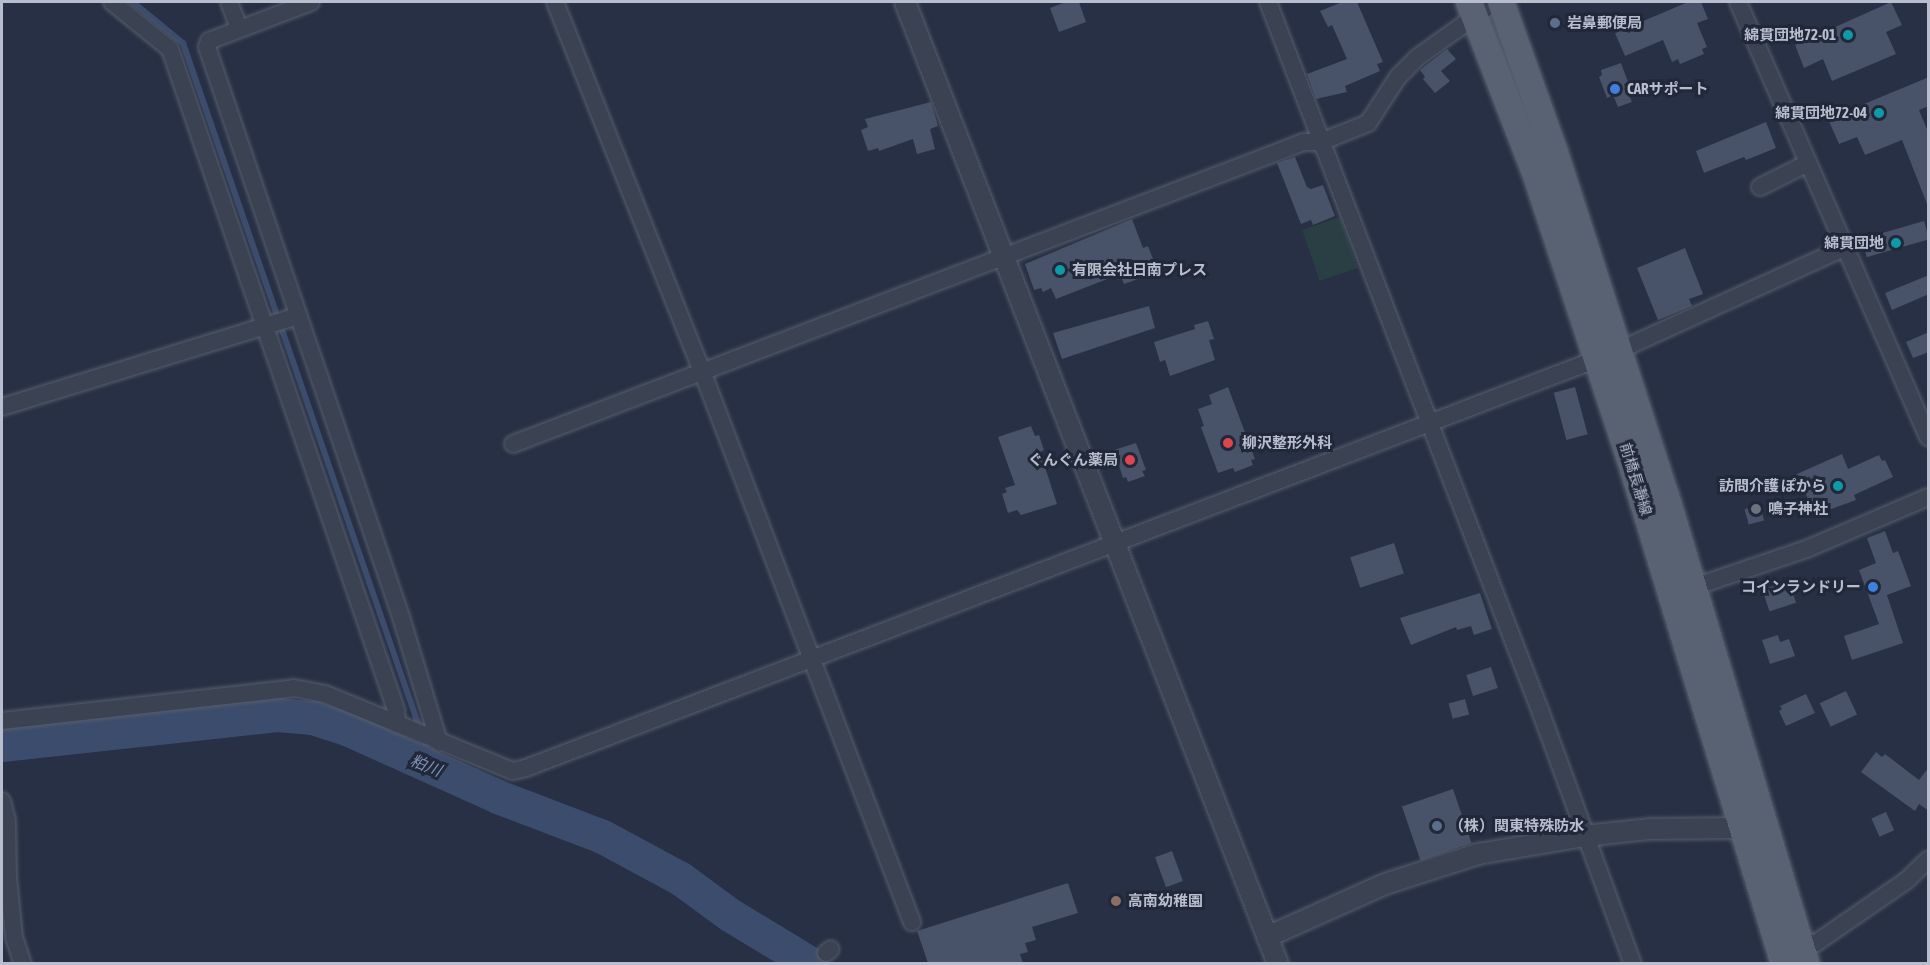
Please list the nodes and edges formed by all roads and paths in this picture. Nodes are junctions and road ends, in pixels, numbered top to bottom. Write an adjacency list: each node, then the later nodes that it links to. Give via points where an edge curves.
1 (112, 2): 16 (street, via 170,49)
2 (229, 2): 10 (street)
3 (310, 2): 10 (street)
4 (555, 2): 18 (street)
5 (905, 2): 15 (street)
6 (1268, 2): 11 (street)
7 (1502, 2): 17 (main road, 前橋長瀞線, via 1517,40)
8 (1738, 2): 12 (street)
9 (1479, 6): 11 (street, via 1398,77 1368,123); 17 (main road, 前橋長瀞線, via 1535,172)
10 (239, 28): 16 (street, via 209,40 207,47)
11 (1321, 142): 15 (street, via 1304,142); 20 (street)
12 (1808, 163): 13 (street); 14 (street)
13 (1760, 187)
14 (1844, 248): 17 (street); 21 (street)
15 (1003, 257): 18 (street); 24 (street)
16 (281, 321): 19 (street); 28 (street); 29 (street, via 401,617)
17 (1609, 354): 20 (street); 25 (main road, 前橋長瀞線); 31 (main road, 前橋長瀞線, via 1633,466)
18 (702, 371): 22 (street); 26 (street)
19 (2, 407)
20 (1428, 424): 24 (street); 32 (street, via 1541,713)
21 (1929, 438)
22 (513, 444)
23 (1929, 497): 25 (street, via 1809,548)
24 (1114, 543): 26 (street); 35 (street)
25 (1694, 587): 36 (main road, 前橋長瀞線)
26 (812, 658): 29 (street, via 513,771); 34 (street)
27 (2, 721): 28 (street, via 294,688 325,694)
28 (397, 724): 29 (street)
29 (427, 737)
30 (2, 801): 37 (street, via 7,821 14,937)
31 (1742, 828): 32 (street, via 1648,829); 40 (main road, 前橋長瀞線)
32 (1584, 836): 35 (street, via 1478,854 1427,869 1335,905); 39 (street)
33 (1929, 860): 36 (street)
34 (912, 922)
35 (1267, 938): 38 (street)
36 (1804, 954)
37 (23, 963)
38 (1278, 963)
39 (1633, 963)
40 (1784, 963)

